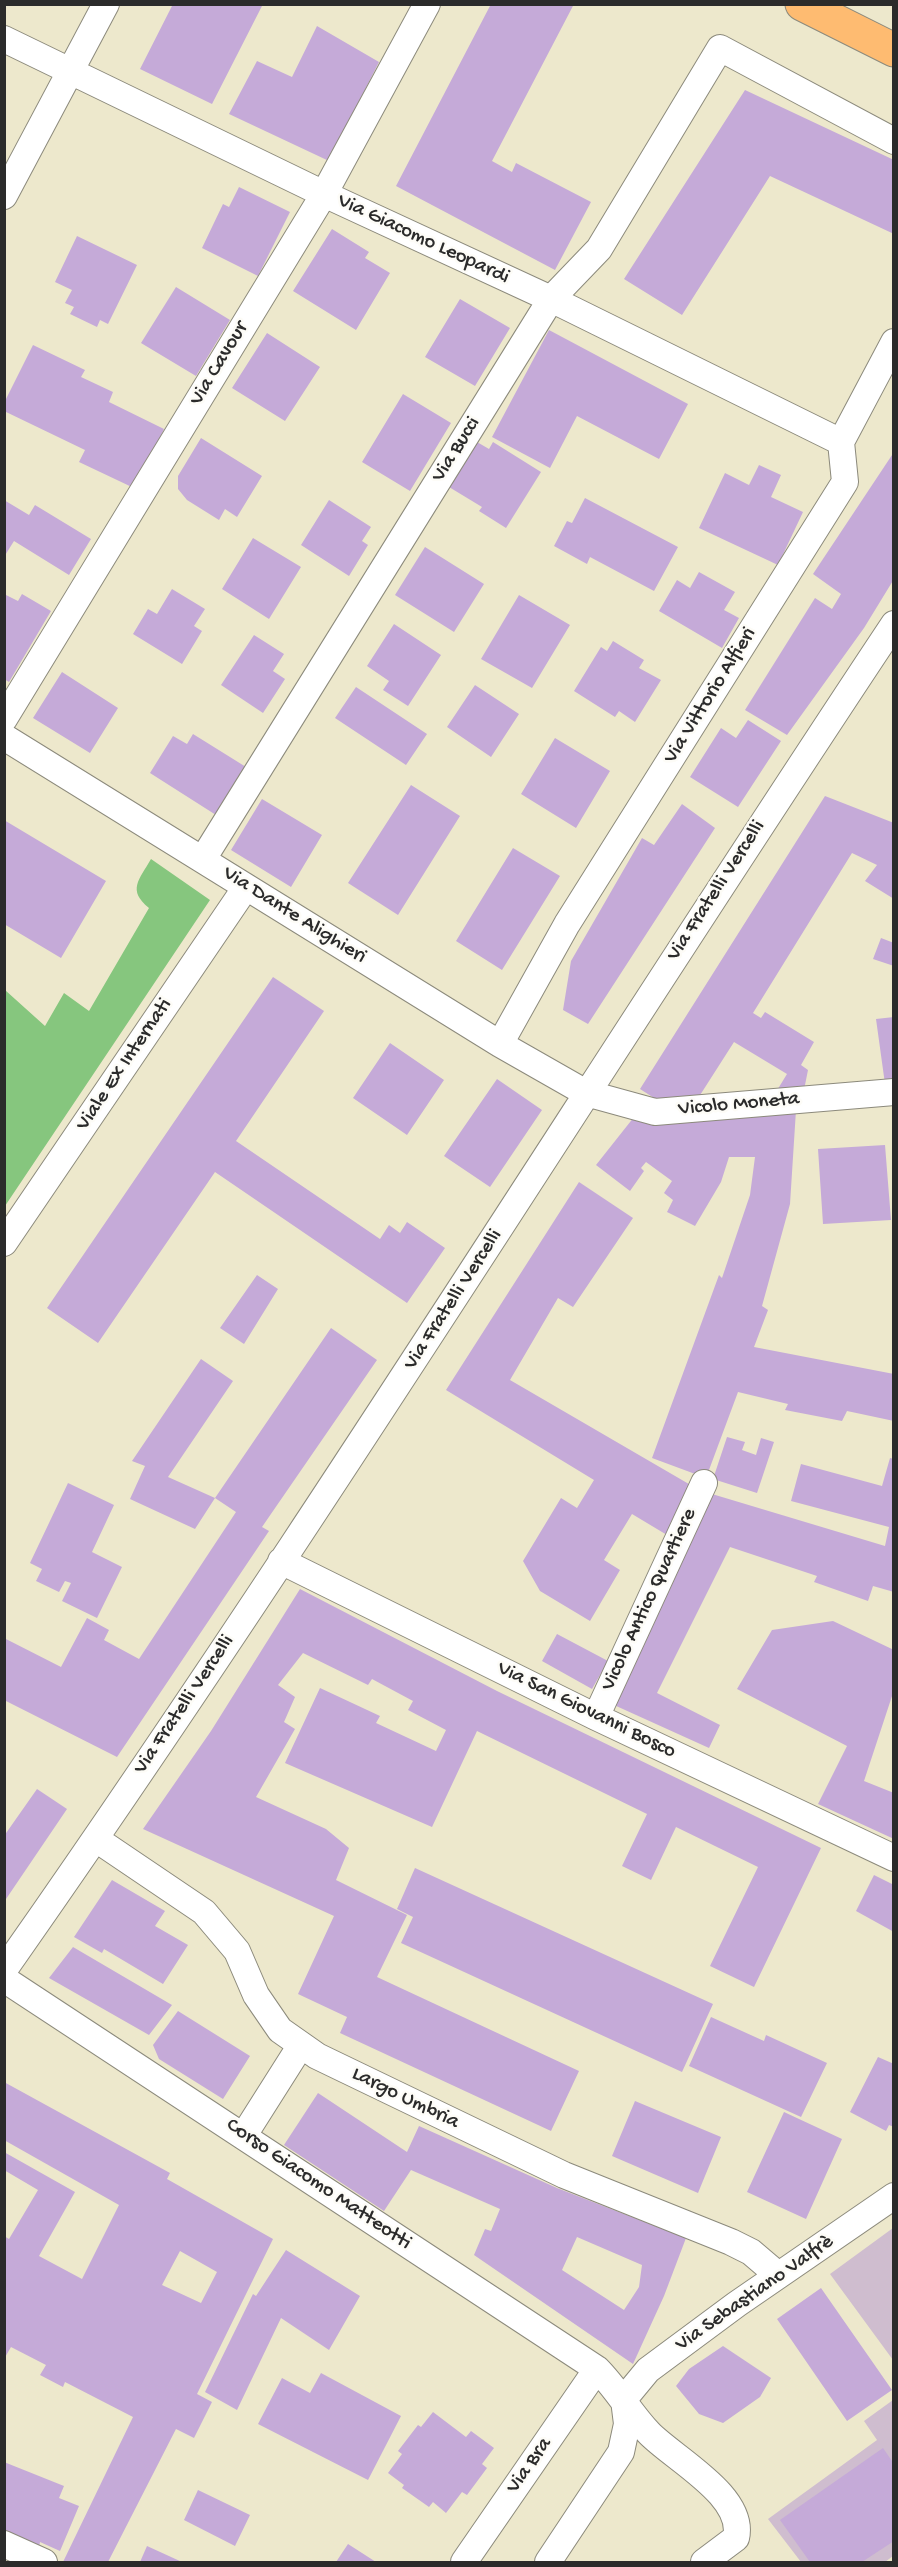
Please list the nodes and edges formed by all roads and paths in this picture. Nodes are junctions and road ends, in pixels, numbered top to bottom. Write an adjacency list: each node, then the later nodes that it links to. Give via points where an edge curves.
1 (106, 4): 6 (street)
2 (427, 4): 8 (street, Via Cavour)
3 (802, 4): 5 (main road)
4 (4, 39): 6 (street, Via Giacomo Leopardi)
5 (894, 50)
6 (70, 70): 8 (street, Via Giacomo Leopardi); 9 (street)
7 (894, 141): 10 (street, Via Bucci, via 720,48 599,249)
8 (324, 194): 10 (street, Via Giacomo Leopardi); 14 (street, Via Cavour)
9 (4, 196)
10 (551, 299): 12 (street, Via Giacomo Leopardi); 15 (street, Via Bucci)
11 (894, 342): 12 (street)
12 (842, 442): 17 (street, Via Vittorio Alfieri, via 845,482 567,924)
13 (894, 624): 19 (street, Via Fratelli Vercelli)
14 (6, 737): 15 (street, Via Dante Alighieri)
15 (203, 859): 16 (street, Via Dante Alighieri)
16 (246, 887): 17 (street, Via Dante Alighieri); 20 (street, Viale Ex Internati)
17 (500, 1044): 19 (street, Via Dante Alighieri)
18 (894, 1092): 19 (street, Vicolo Moneta, via 655,1112)
19 (586, 1093): 22 (street, Via Fratelli Vercelli)
20 (4, 1243)
21 (704, 1483): 23 (street, Vicolo Antico Quartiere)
22 (281, 1561): 23 (street, Via San Giovanni Bosco); 24 (street, Via Fratelli Vercelli)
23 (596, 1717): 25 (street, Via San Giovanni Bosco)
24 (96, 1839): 26 (street, Via Fratelli Vercelli); 28 (street, Largo Umbria, via 204,1911 237,1951 256,1995 280,2030)
25 (894, 1858)
26 (4, 1970)
27 (4, 1979): 29 (street, Corso Giacomo Matteotti)
28 (302, 2046): 29 (street); 31 (street, Largo Umbria, via 564,2175 741,2247)
29 (244, 2135): 32 (street, Corso Giacomo Matteotti)
30 (894, 2196): 31 (street, Via Sebastiano Valfrè)
31 (778, 2275): 33 (street, Via Sebastiano Valfrè, via 648,2370)
32 (597, 2369): 33 (street, Corso Giacomo Matteotti); 36 (street, Via Bra)
33 (624, 2399): 37 (street, via 627,2424 621,2452); 38 (street, Corso Giacomo Matteotti, via 651,2434 720,2493 736,2518 736,2538)
34 (4, 2544): 35 (street)
35 (44, 2562)
36 (464, 2562)
37 (548, 2562)
38 (704, 2562)

